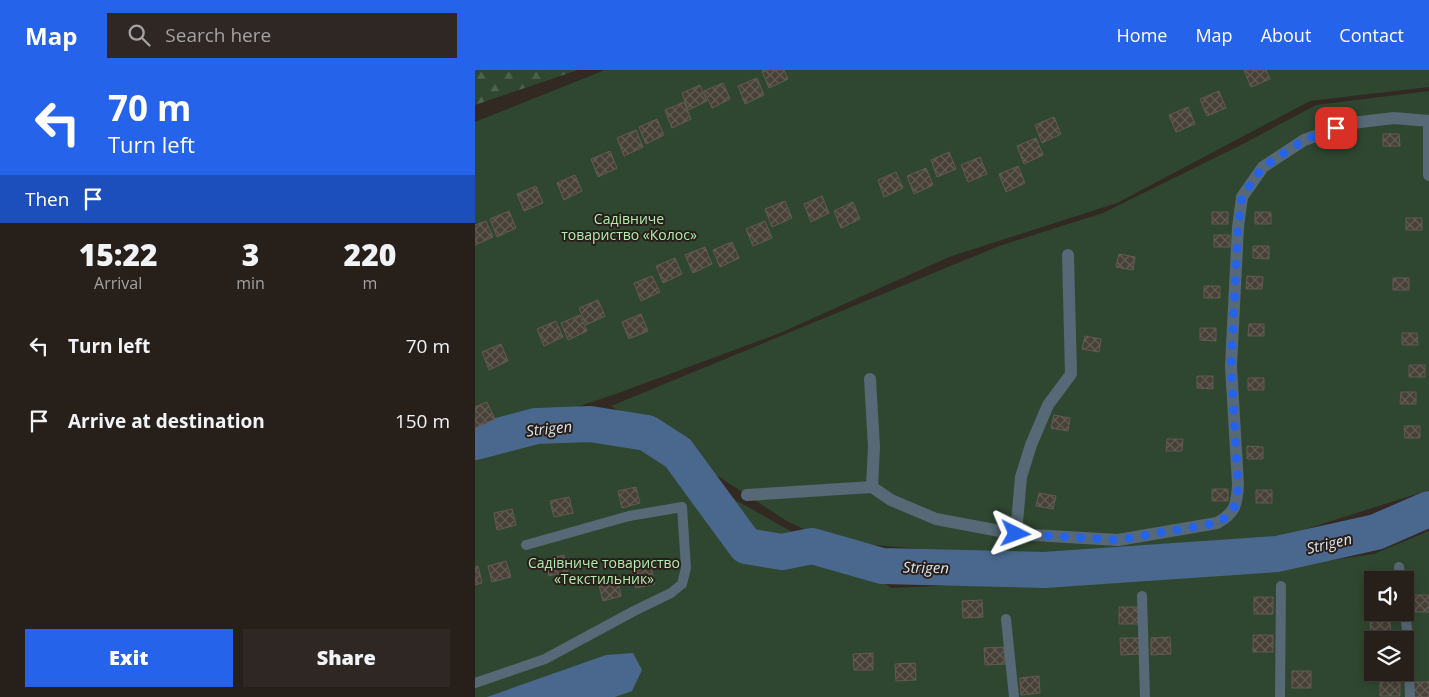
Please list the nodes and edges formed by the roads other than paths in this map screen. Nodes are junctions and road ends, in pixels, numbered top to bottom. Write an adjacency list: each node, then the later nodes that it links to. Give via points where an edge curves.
1 (1429, 121): 2 (street); 7 (street, via 1394,118 1352,123 1304,140 1263,167 1242,196 1231,366 1238,484 1237,500 1231,515 1217,523 1118,540)
2 (1429, 175)
3 (1068, 256): 7 (street, via 1071,374 1048,405 1031,445 1021,477)
4 (870, 379): 5 (street, via 874,447)
5 (872, 487): 6 (street); 7 (street, via 891,500 936,519)
6 (747, 495)
7 (1016, 534)
8 (526, 544): 15 (lane, via 629,516 682,507 686,568 682,584 671,593 545,659)
9 (1399, 567): 10 (lane)
10 (1400, 571)
11 (1281, 586): 18 (lane)
12 (1142, 596): 17 (lane)
13 (1006, 619): 16 (lane)
14 (1406, 621): 19 (lane)
15 (475, 683)
16 (1014, 697)
17 (1145, 697)
18 (1280, 697)
19 (1410, 697)

